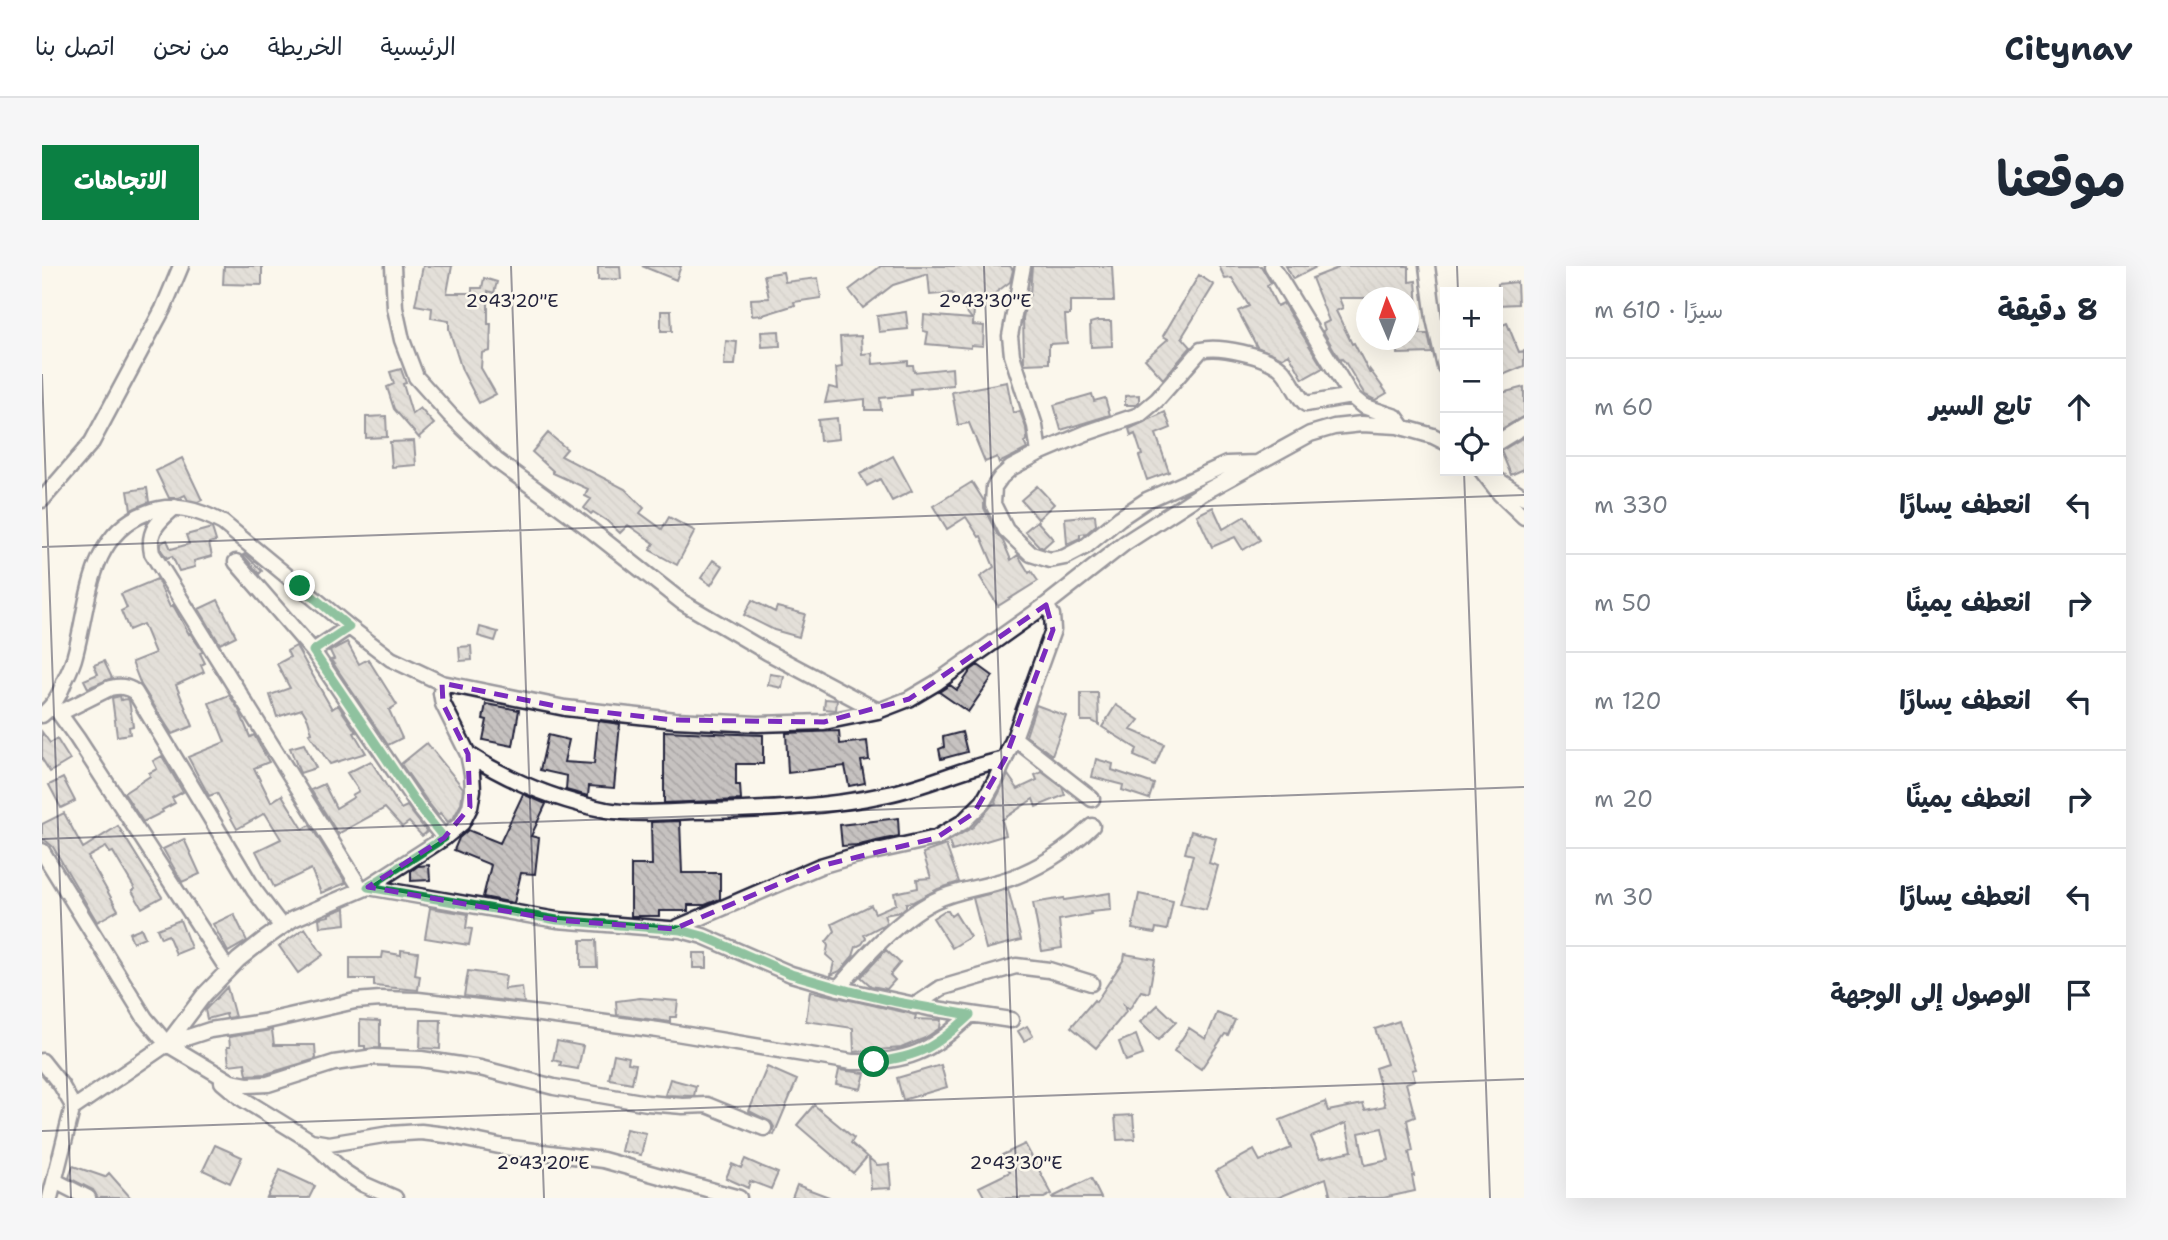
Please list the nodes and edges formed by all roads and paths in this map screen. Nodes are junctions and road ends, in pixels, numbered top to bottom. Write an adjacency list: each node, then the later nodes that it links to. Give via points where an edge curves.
1 (181, 266): 17 (street, via 92,442)
2 (393, 266): 26 (street, via 395,308 416,377 497,461 682,602)
3 (1023, 266): 12 (street, via 1010,336)
4 (1272, 266): 7 (street)
5 (1427, 266): 6 (street)
6 (1441, 350)
7 (1351, 396): 9 (street, via 1363,406 1396,417); 12 (street, via 1306,404 1282,369 1210,348 1201,350 1139,415)
8 (1524, 426): 10 (street)
9 (1404, 428): 11 (street); 13 (street, via 1334,427)
10 (1503, 439)
11 (1440, 440)
12 (1039, 453): 13 (street, via 1001,477 994,487 993,504 1006,530 1031,554 1050,561 1086,546 1147,500 1227,464)
13 (1260, 463): 21 (street, via 1125,543)
14 (1486, 476): 19 (street)
15 (1490, 476): 16 (street)
16 (1524, 497)
17 (42, 500)
18 (175, 507): 22 (street, via 223,523); 25 (street, via 141,515 121,527 105,545 75,658); 34 (street, via 153,528 152,553)
19 (1524, 517)
20 (236, 562): 23 (street)
21 (1046, 605): 26 (street, via 936,683); 27 (street, via 1053,630)
22 (349, 627): 23 (street); 24 (street, via 391,659)
23 (313, 651): 32 (street)
24 (442, 684): 26 (street, via 565,708 675,720 824,722); 28 (street, via 443,704)
25 (52, 711): 35 (street, via 110,688 128,687 135,692 254,890); 37 (street)
26 (878, 711)
27 (1014, 738): 29 (street); 30 (street)
28 (468, 754): 29 (street, via 495,772 565,800 609,811 649,813 858,800); 32 (street, via 473,782 470,807 462,823)
29 (1005, 760): 36 (street, via 983,802 952,830 936,838 820,866)
30 (1092, 799)
31 (1091, 826): 39 (street, via 1048,861 1024,873 931,903 876,946)
32 (444, 838): 34 (street)
33 (42, 851): 43 (street, via 131,997)
34 (365, 888): 35 (street); 36 (street, via 557,920)
35 (282, 927): 37 (street)
36 (674, 929): 39 (street)
37 (228, 970): 43 (street)
38 (1091, 983): 40 (street, via 1016,966 941,988)
39 (838, 988): 40 (street)
40 (914, 1006): 41 (street)
41 (970, 1015): 42 (street); 43 (street, via 926,1050 874,1062 540,1014 381,999 210,1030)
42 (1011, 1020)
43 (167, 1044): 45 (street); 46 (street)
44 (42, 1061): 46 (street)
45 (211, 1069): 47 (street, via 231,1082 268,1084 334,1063 374,1057 421,1059 647,1103 707,1105); 48 (street, via 241,1098)
46 (72, 1109): 49 (street)
47 (764, 1128)
48 (311, 1141): 52 (street, via 363,1184); 53 (street, via 329,1144 421,1132 446,1135 603,1160)
49 (55, 1181): 50 (street); 51 (street)
50 (50, 1198)
51 (88, 1198)
52 (395, 1198)
53 (739, 1198)

